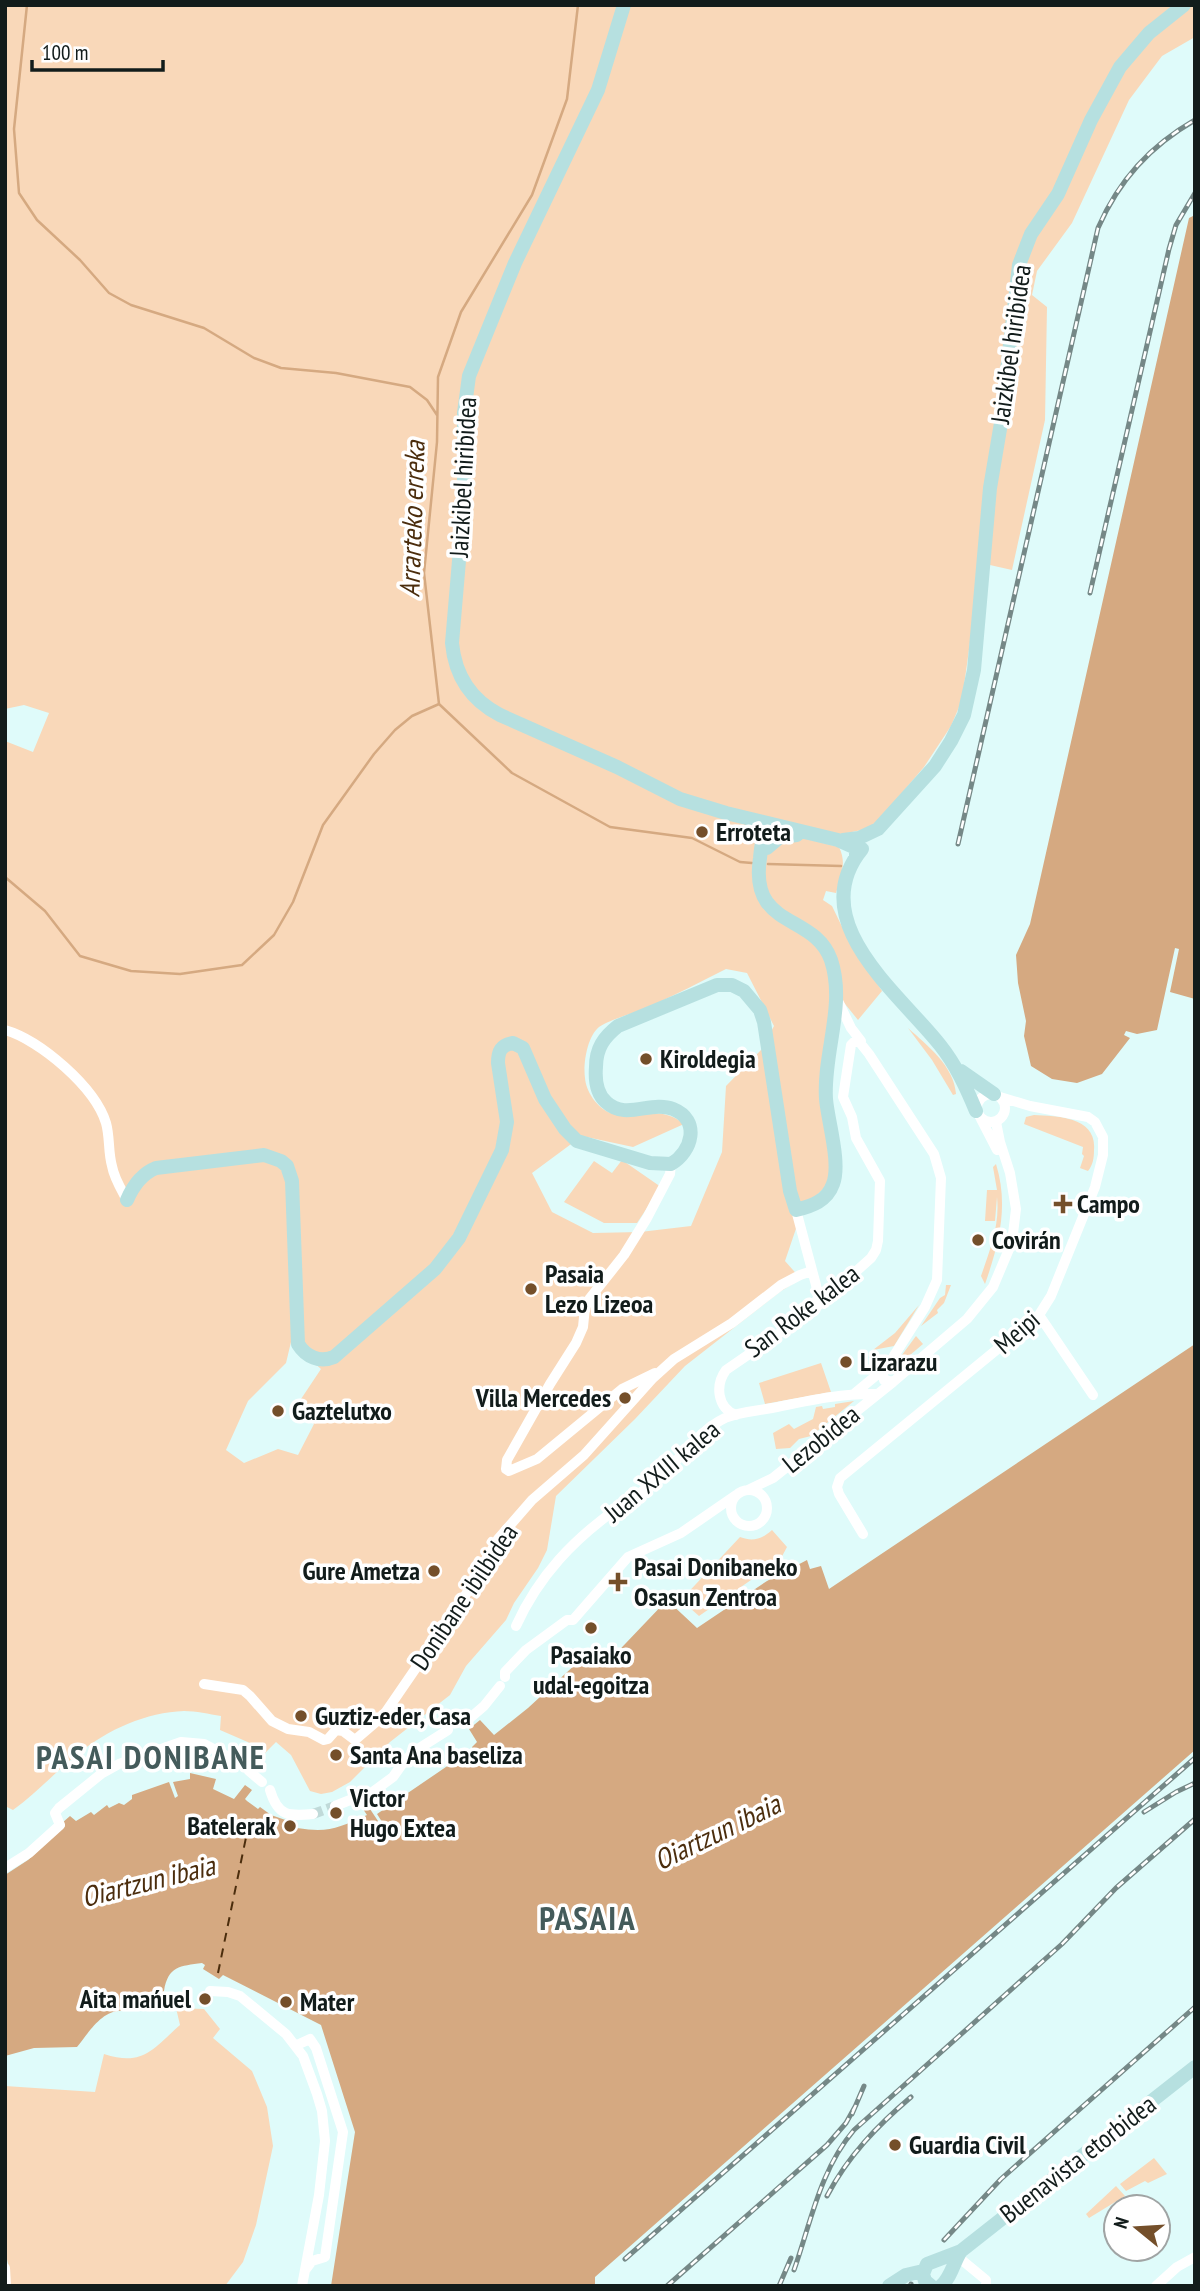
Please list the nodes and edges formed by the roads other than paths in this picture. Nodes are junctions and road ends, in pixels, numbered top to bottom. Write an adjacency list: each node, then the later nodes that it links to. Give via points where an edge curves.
1 (624, 5): 3 (street, Jaizkibel hiribidea, via 598,90 514,263 469,376 453,652 467,687 492,711 680,799)
2 (1184, 5): 4 (street, Jaizkibel hiribidea, via 1149,33 1120,67 1058,194 1024,249 990,488 968,702 935,766)
3 (761, 824): 5 (street); 7 (street)
4 (878, 830): 6 (street); 8 (street, Jaizkibel hiribidea)
5 (796, 832): 6 (street); 7 (street); 8 (street)
6 (838, 840): 8 (street, via 854,846)
7 (765, 846): 9 (street, via 759,863 760,887 771,908 813,934 828,952)
8 (855, 857): 12 (street, via 843,892 848,926 890,991)
9 (836, 993): 11 (street); 19 (street, via 826,1094 835,1172 830,1190 819,1202)
10 (5, 1030): 18 (street, via 37,1045 91,1095 105,1121 111,1164)
11 (858, 1040): 22 (street, San Roke kalea, via 850,1047 843,1097 856,1138 880,1181 878,1246 871,1258); 24 (street, via 934,1154 942,1178 937,1280)
12 (957, 1068): 13 (street); 15 (street)
13 (997, 1095): 14 (street, Meipi); 15 (street, via 981,1097); 16 (street, via 1005,1105)
14 (1040, 1108): 16 (street, Meipi); 23 (street, Meipi, via 1088,1117 1100,1129 1104,1146 1095,1187)
15 (979, 1115): 16 (street, via 988,1122); 20 (street, Lezobidea, via 1002,1168)
16 (1000, 1118): 20 (street, Lezobidea, via 1015,1196 1015,1228)
17 (671, 1164): 18 (street, via 650,1163 577,1141 545,1098 523,1048 513,1043 502,1047 498,1063 507,1122 502,1150 459,1238 435,1269 326,1361 310,1356 298,1344 292,1181 281,1161 256,1155 156,1168 134,1185); 19 (street, via 689,1144 691,1129 685,1117 671,1108 632,1111 609,1105 596,1082 597,1052 618,1026 708,987 737,986 754,1001 765,1022); 25 (street, via 647,1219 585,1307 576,1343 506,1469 537,1459 622,1389)
18 (127, 1200)
19 (796, 1210): 21 (street)
20 (1009, 1249): 26 (street, Lezobidea, via 993,1287 977,1309)
21 (812, 1271): 22 (street, via 818,1297); 25 (street, Donibane ibilbidea, via 780,1285)
22 (812, 1311): 31 (street, San Roke kalea, via 726,1370 719,1394 728,1411)
23 (1039, 1315): 29 (street); 36 (street, Meipi, via 842,1475 837,1490)
24 (887, 1367): 26 (street, via 883,1378); 27 (street)
25 (662, 1369): 38 (street, Donibane ibilbidea, via 584,1455 532,1500 498,1539 462,1601 383,1716 355,1740 340,1730 324,1740 288,1729 272,1721 243,1690)
26 (892, 1382): 28 (street, Lezobidea)
27 (855, 1394): 28 (street, Juan XXIII kalea); 30 (street, via 863,1398); 31 (street, Juan XXIII kalea)
28 (877, 1394): 30 (street, Lezobidea)
29 (1093, 1395)
30 (862, 1406): 32 (street, Lezobidea)
31 (736, 1415): 37 (street, Juan XXIII kalea, via 706,1431 651,1485 564,1552 527,1601)
32 (773, 1478): 33 (street, Lezobidea); 35 (street, Lezobidea)
33 (748, 1490): 34 (street); 35 (street)
34 (736, 1495): 35 (street, via 732,1515 746,1526 762,1520); 39 (street, via 681,1533 622,1562 573,1620 526,1650)
35 (765, 1500)
36 (863, 1534)
37 (516, 1626)
38 (204, 1684)
39 (463, 1724)
40 (448, 1730): 43 (street, via 418,1749 393,1777 359,1802)
41 (236, 1762): 45 (street, via 204,1744 181,1742 119,1764 59,1808 55,1814 60,1825)
42 (249, 1771): 44 (street, via 266,1786 280,1811 293,1816)
43 (335, 1806)
44 (313, 1814)
45 (5, 1868)
46 (210, 1990): 47 (street, via 240,1996)
47 (297, 2045): 53 (street, via 322,2111 325,2141); 53 (street, via 310,2039 316,2048 343,2132 326,2257 312,2261)
48 (1195, 2067): 49 (street, Buenavista etorbidea)
49 (959, 2253): 51 (street, Buenavista etorbidea); 55 (street, Buenavista etorbidea); 61 (street, via 986,2280)
50 (1195, 2257): 62 (street)
51 (939, 2260): 54 (street, Buenavista etorbidea); 55 (street)
52 (5, 2268): 56 (street)
53 (306, 2269): 57 (street)
54 (923, 2270): 58 (street, Buenavista etorbidea); 59 (street)
55 (950, 2272): 60 (street, Buenavista etorbidea)
56 (6, 2286)
57 (302, 2286)
58 (889, 2286)
59 (931, 2286)
60 (941, 2286)
61 (986, 2286)
62 (1156, 2286)

